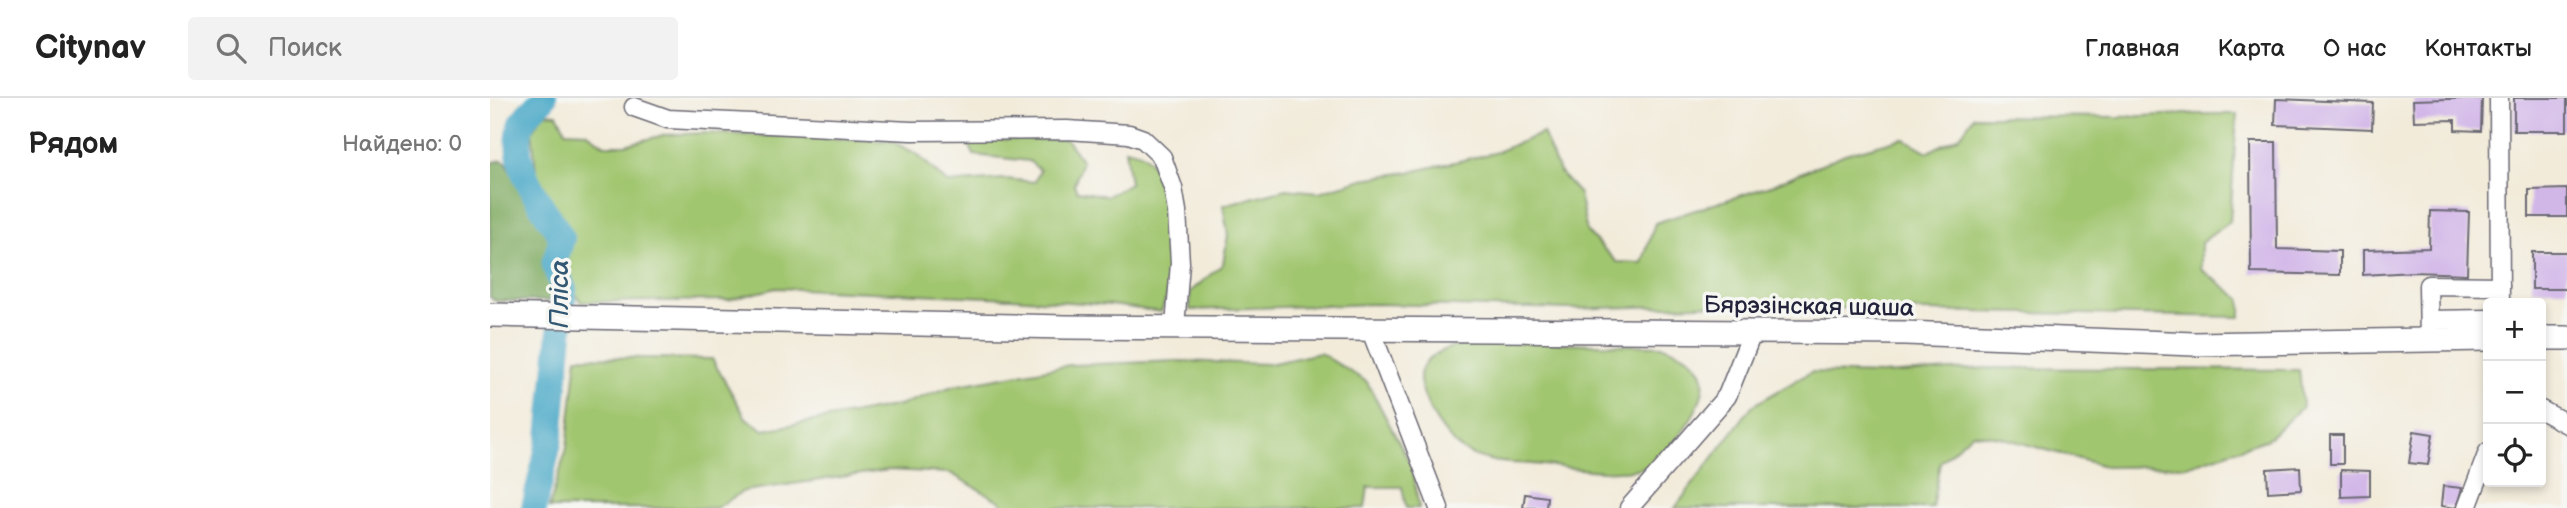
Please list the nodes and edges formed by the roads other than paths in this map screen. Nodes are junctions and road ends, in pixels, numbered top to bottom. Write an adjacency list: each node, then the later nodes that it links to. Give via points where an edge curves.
1 (2499, 98): 3 (street)
2 (634, 107): 6 (street, via 668,119 911,131 1067,130 1143,138 1162,157 1178,211)
3 (2500, 295): 8 (street, via 2428,285)
4 (490, 315): 6 (main road, Бярэзінская шаша)
5 (2483, 320): 8 (street)
6 (1175, 327): 7 (main road, Бярэзінская шаша)
7 (1370, 328): 9 (main road, Бярэзінская шаша); 16 (street)
8 (2429, 330): 9 (main road, Бярэзінская шаша, via 2194,344); 10 (main road, Бярэзінская шаша)
9 (1753, 331): 17 (street, via 1727,396)
10 (2483, 338)
11 (2546, 338): 12 (main road)
12 (2567, 338)
13 (2546, 413): 14 (street)
14 (2567, 424)
15 (2483, 465): 18 (street)
16 (1439, 508)
17 (1629, 508)
18 (2467, 508)

